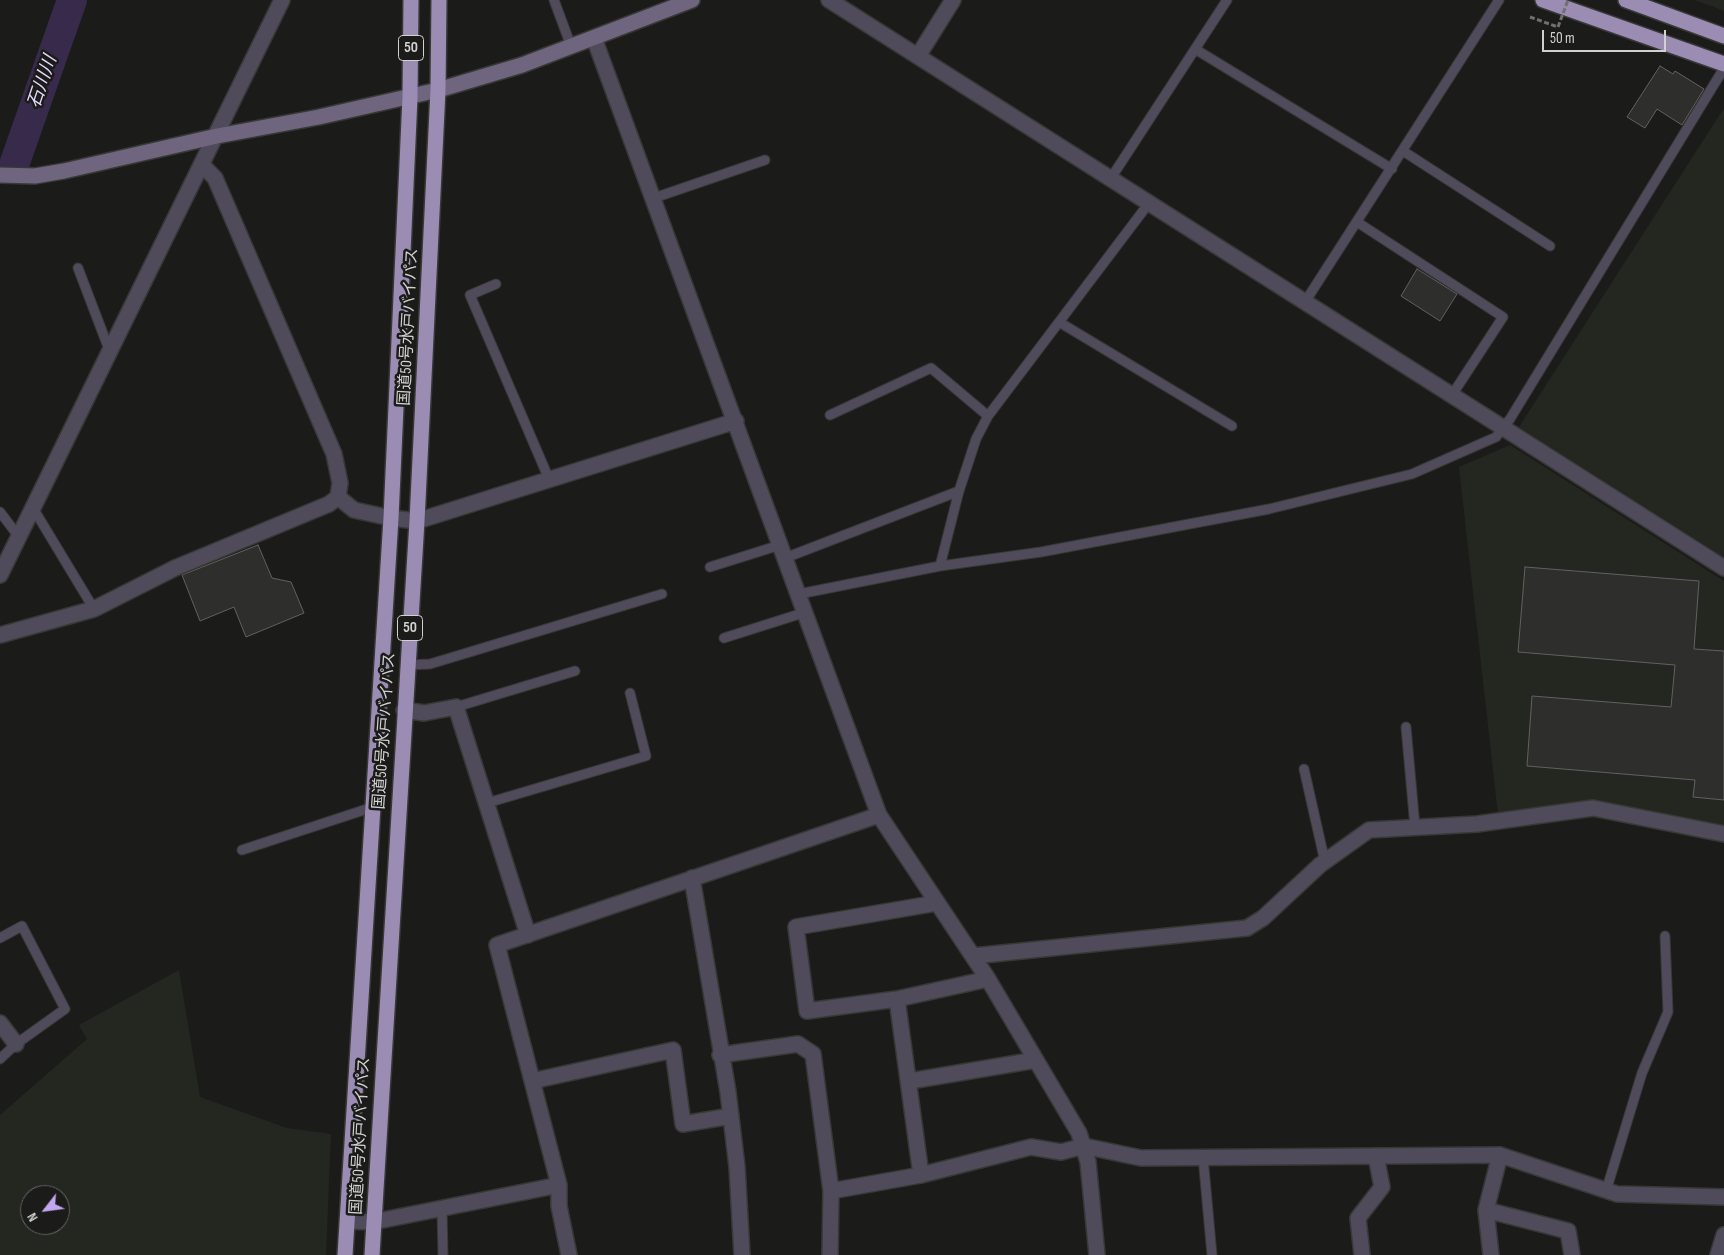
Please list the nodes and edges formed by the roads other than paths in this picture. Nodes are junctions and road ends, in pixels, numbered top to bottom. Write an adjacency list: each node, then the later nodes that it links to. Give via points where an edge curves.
1 (282, 0): 22 (street)
2 (411, 0): 21 (highway, 国道50号水戸バイパス / 50)
3 (439, 0): 20 (highway, 国道50号水戸バイパス / 50)
4 (554, 0): 15 (lane)
5 (692, 0): 12 (street)
6 (829, 0): 17 (street)
7 (953, 0): 17 (street)
8 (1227, 0): 16 (lane)
9 (1499, 0): 23 (lane)
10 (1543, 0): 18 (highway)
11 (1626, 0): 13 (highway)
12 (662, 6): 14 (street)
13 (1724, 36)
14 (594, 38): 15 (street); 29 (street)
15 (571, 46): 20 (street, via 522,65)
16 (1195, 49): 26 (lane); 28 (lane)
17 (918, 56): 28 (street)
18 (1724, 64)
19 (1724, 68): 43 (lane)
20 (438, 90): 21 (street); 50 (highway, 国道50号水戸バイパス / 50)
21 (410, 96): 22 (street); 49 (highway, 国道50号水戸バイパス / 50)
22 (217, 136): 25 (street); 27 (street, via 64,171 35,176)
23 (1403, 151): 26 (lane); 32 (lane)
24 (765, 160): 29 (lane)
25 (202, 165): 37 (street); 46 (street, via 215,178 334,454 340,484)
26 (1392, 168): 31 (lane)
27 (0, 175)
28 (1112, 178): 30 (street)
29 (654, 198): 41 (street)
30 (1149, 203): 35 (street); 36 (lane)
31 (1357, 222): 35 (lane); 38 (lane, via 1503,317)
32 (1550, 246)
33 (78, 268): 37 (lane)
34 (496, 284): 44 (lane, via 470,295)
35 (1305, 302): 38 (street)
36 (1059, 322): 40 (lane); 42 (lane)
37 (110, 352): 47 (street)
38 (1452, 395): 43 (street)
39 (830, 415): 40 (lane, via 931,368)
40 (988, 416): 45 (lane, via 976,439)
41 (736, 422): 44 (street); 52 (street)
42 (1232, 426)
43 (1503, 430): 53 (lane, via 1496,437 1412,474 1361,487 1269,509 1070,547); 55 (street)
44 (549, 479): 50 (street)
45 (959, 491): 52 (lane); 53 (lane)
46 (338, 498): 49 (street, via 354,510); 59 (street, via 175,568)
47 (33, 508): 51 (street); 59 (lane)
48 (0, 512): 51 (lane)
49 (391, 518): 50 (street); 71 (highway, 国道50号水戸バイパス / 50)
50 (417, 521): 63 (highway, 国道50号水戸バイパス / 50)
51 (19, 537): 56 (street)
52 (783, 552): 54 (lane); 58 (street)
53 (940, 566): 58 (lane)
54 (710, 567)
55 (1724, 568)
56 (0, 574)
57 (662, 594): 63 (lane, via 430,664)
58 (799, 594): 60 (street)
59 (94, 609): 61 (street)
60 (806, 612): 62 (lane); 72 (street)
61 (0, 635)
62 (724, 638)
63 (407, 665): 67 (highway, 国道50号水戸バイパス / 50)
64 (575, 672): 66 (lane)
65 (630, 693): 70 (lane, via 646,756)
66 (456, 707): 67 (street, via 424,713); 70 (street)
67 (404, 710): 105 (highway, 国道50号水戸バイパス / 50)
68 (1406, 727): 73 (lane)
69 (1304, 769): 76 (lane)
70 (487, 803): 79 (street)
71 (373, 807): 75 (lane); 104 (highway, 国道50号水戸バイパス / 50)
72 (879, 815): 77 (street); 78 (street)
73 (1415, 826): 74 (street, via 1477,824 1593,808); 76 (street, via 1369,830)
74 (1724, 834)
75 (242, 850)
76 (1325, 862): 82 (street, via 1263,918 1247,928)
77 (692, 878): 79 (street); 87 (street)
78 (938, 903): 82 (street); 84 (street, via 796,927 807,1011)
79 (528, 935): 90 (street, via 497,945)
80 (1665, 936): 100 (lane, via 1668,1012 1642,1073)
81 (0, 938): 86 (lane, via 22,926 65,1009)
82 (973, 956): 83 (street)
83 (988, 980): 84 (street); 89 (street)
84 (897, 999): 91 (street)
85 (0, 1023): 86 (street)
86 (16, 1044): 88 (lane)
87 (720, 1055): 92 (street); 99 (street, via 798,1044 813,1054)
88 (0, 1059)
89 (1036, 1060): 91 (street); 93 (street)
90 (532, 1081): 92 (street, via 673,1050 683,1124); 98 (street)
91 (910, 1081): 97 (street)
92 (731, 1116): 111 (street)
93 (1084, 1146): 96 (street, via 1141,1158); 97 (street, via 1061,1152 1031,1147); 113 (street)
94 (1376, 1156): 95 (street); 96 (street); 115 (street, via 1382,1187 1358,1218)
95 (1500, 1156): 100 (street); 103 (street)
96 (1203, 1157): 114 (lane)
97 (921, 1175): 99 (street)
98 (559, 1186): 102 (street); 110 (street, via 559,1206)
99 (831, 1191): 112 (street)
100 (1606, 1191): 101 (street)
101 (1724, 1197)
102 (442, 1210): 105 (street); 109 (lane)
103 (1486, 1210): 116 (street); 117 (street, via 1568,1232)
104 (348, 1221): 105 (street); 107 (highway, 国道50号水戸バイパス / 50)
105 (374, 1222): 108 (highway, 国道50号水戸バイパス / 50)
106 (1724, 1235): 118 (street)
107 (346, 1255)
108 (372, 1255)
109 (443, 1255)
110 (569, 1255)
111 (742, 1255)
112 (830, 1255)
113 (1097, 1255)
114 (1212, 1255)
115 (1362, 1255)
116 (1491, 1255)
117 (1572, 1255)
118 (1718, 1255)

